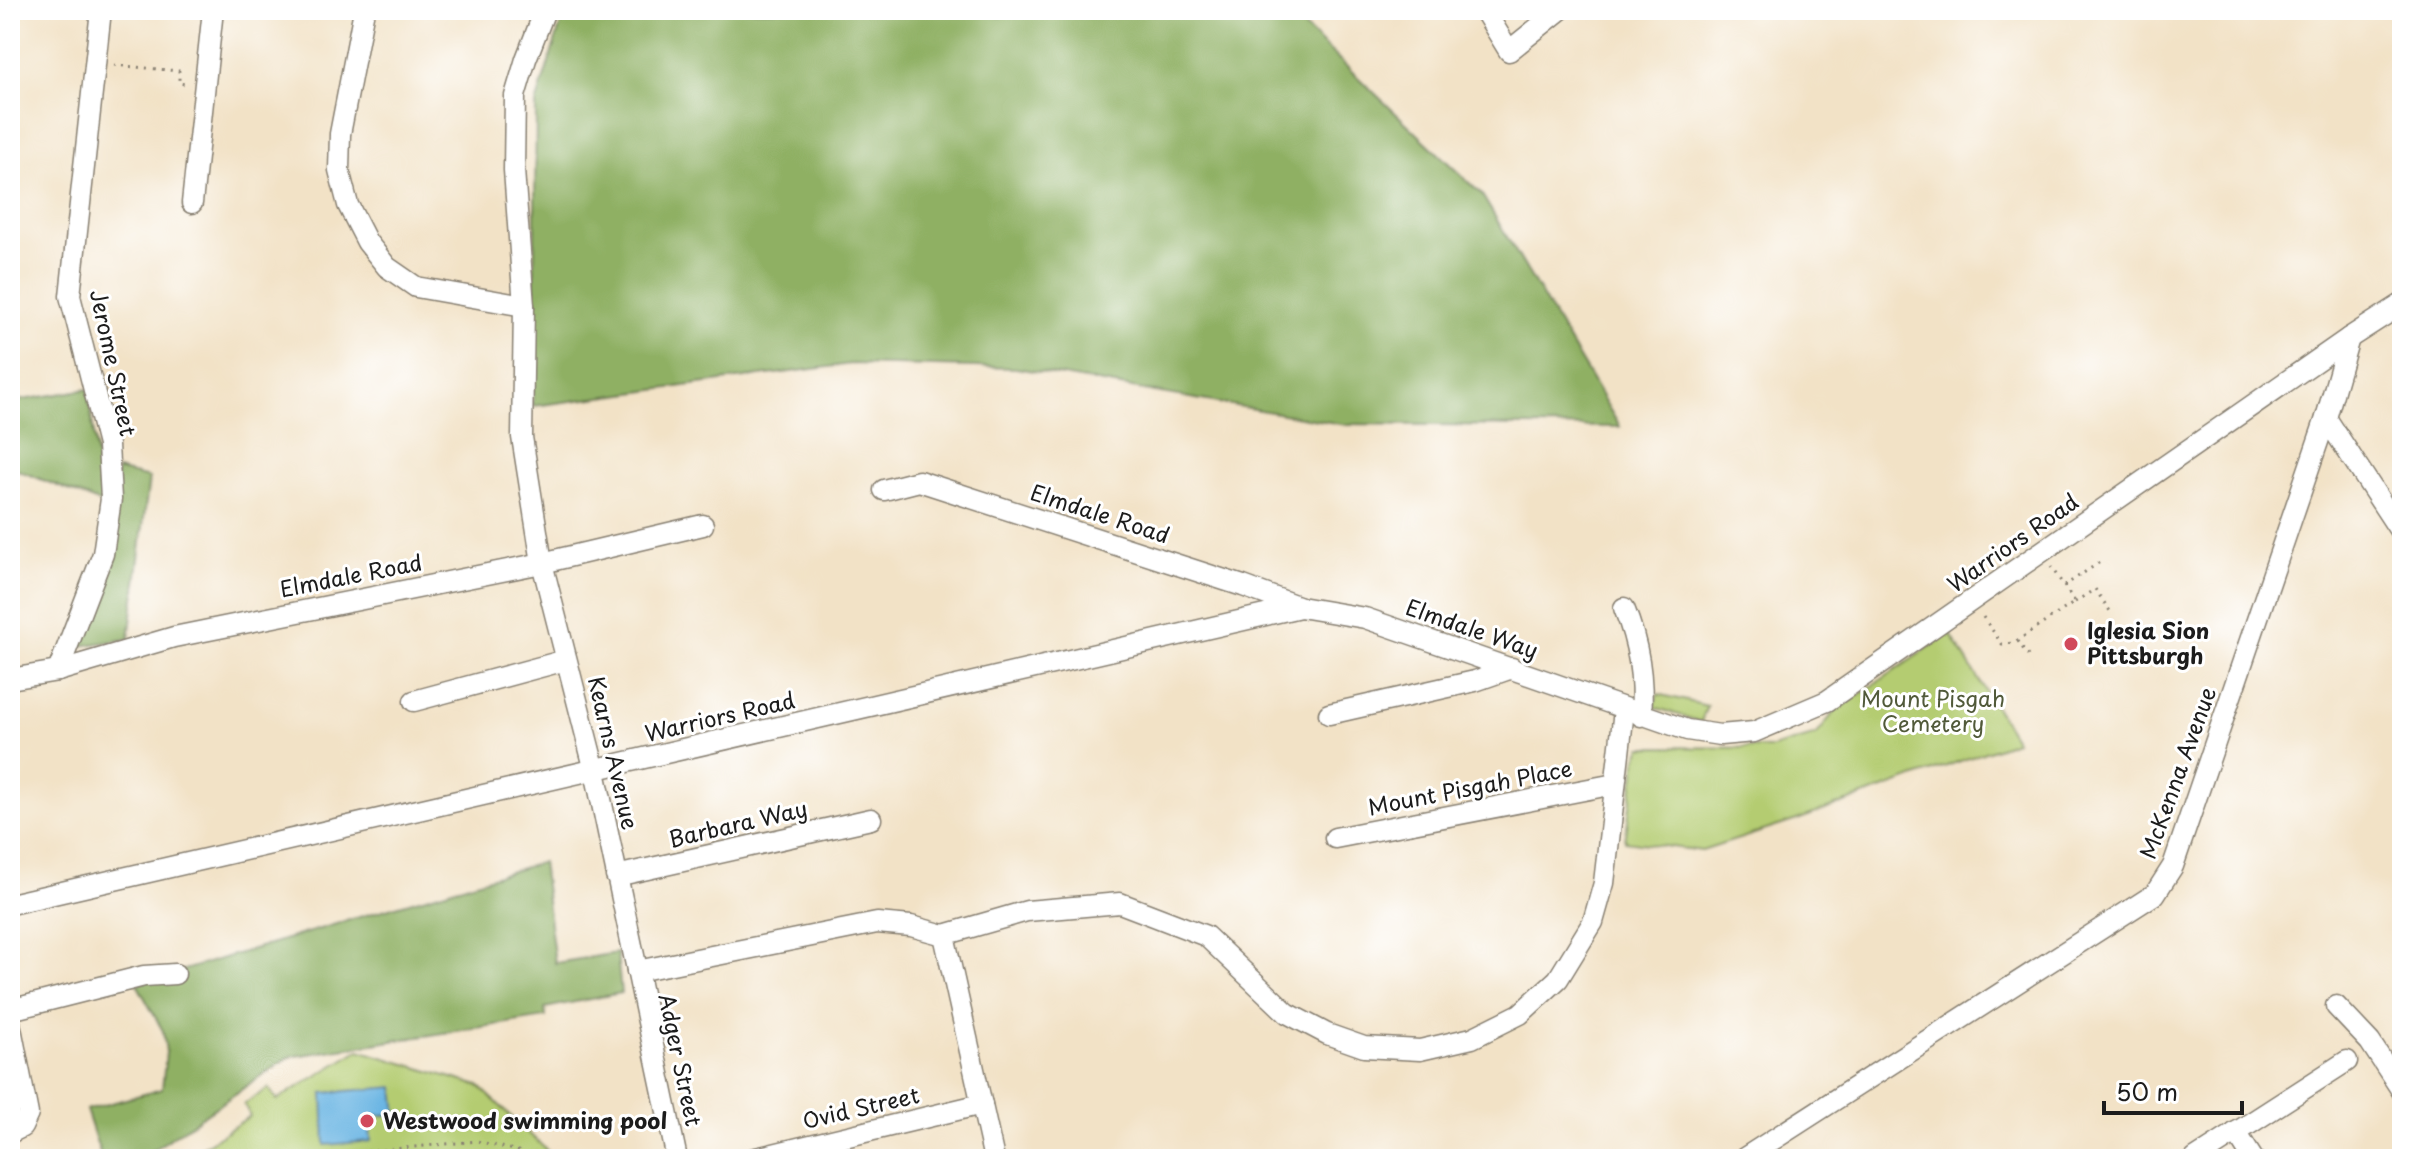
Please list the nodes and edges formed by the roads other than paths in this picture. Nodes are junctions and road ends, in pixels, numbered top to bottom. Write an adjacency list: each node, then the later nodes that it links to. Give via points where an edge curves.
1 (101, 10): 20 (street, Jerome Street, via 70,296 108,445 111,499 103,554)
2 (213, 10): 7 (street)
3 (364, 10): 9 (street, via 340,134 339,170 348,205 367,242 387,267 416,287)
4 (545, 10): 9 (street, Kearns Avenue, via 515,96 514,170)
5 (1484, 10): 6 (street, via 1509,51)
6 (1560, 10)
7 (192, 203)
8 (2402, 304): 10 (street, Warriors Road)
9 (524, 306): 15 (street, Kearns Avenue, via 522,437)
10 (2349, 338): 11 (street, McKenna Avenue); 23 (street, Warriors Road, via 1827,701 1754,732 1720,735)
11 (2326, 418): 14 (street); 45 (street, McKenna Avenue, via 2173,866 2155,894)
12 (884, 490): 16 (street, Elmdale Road, via 919,481)
13 (703, 525): 15 (street, Elmdale Road)
14 (2402, 534)
15 (542, 563): 18 (street, Kearns Avenue); 20 (street, Elmdale Road, via 174,637)
16 (1300, 607): 19 (street, Elmdale Way, via 1365,618); 25 (street, Warriors Road)
17 (1624, 608): 23 (street, via 1643,692)
18 (566, 660): 22 (street); 25 (street, Kearns Avenue)
19 (1512, 668): 23 (street, Elmdale Way); 24 (street)
20 (58, 671): 21 (street, Elmdale Road)
21 (10, 679)
22 (414, 701)
23 (1633, 713): 26 (street)
24 (1329, 714)
25 (595, 771): 29 (street, Kearns Avenue); 30 (street, Warriors Road)
26 (1615, 784): 28 (street, Mount Pisgah Place); 31 (street, via 1604,883 1593,922 1558,979 1520,1014 1472,1038 1420,1050 1364,1047 1327,1034 1287,1013 1206,936 1120,903 1027,911)
27 (871, 819): 29 (street, Barbara Way)
28 (1335, 838)
29 (616, 876): 32 (street, Kearns Avenue)
30 (10, 904)
31 (944, 935): 32 (street, via 877,923); 39 (street)
32 (637, 971): 42 (street, Adger Street)
33 (175, 974): 35 (street, via 144,976)
34 (2336, 1006): 38 (street, via 2370,1042)
35 (10, 1010)
36 (10, 1023): 40 (street, via 28,1114)
37 (2347, 1061): 41 (street)
38 (2402, 1091)
39 (982, 1104): 43 (street, Ovid Street); 44 (street)
40 (16, 1130)
41 (2236, 1132): 46 (street); 47 (street)
42 (677, 1159)
43 (752, 1159)
44 (994, 1159)
45 (1743, 1159)
46 (2195, 1159)
47 (2253, 1159)

